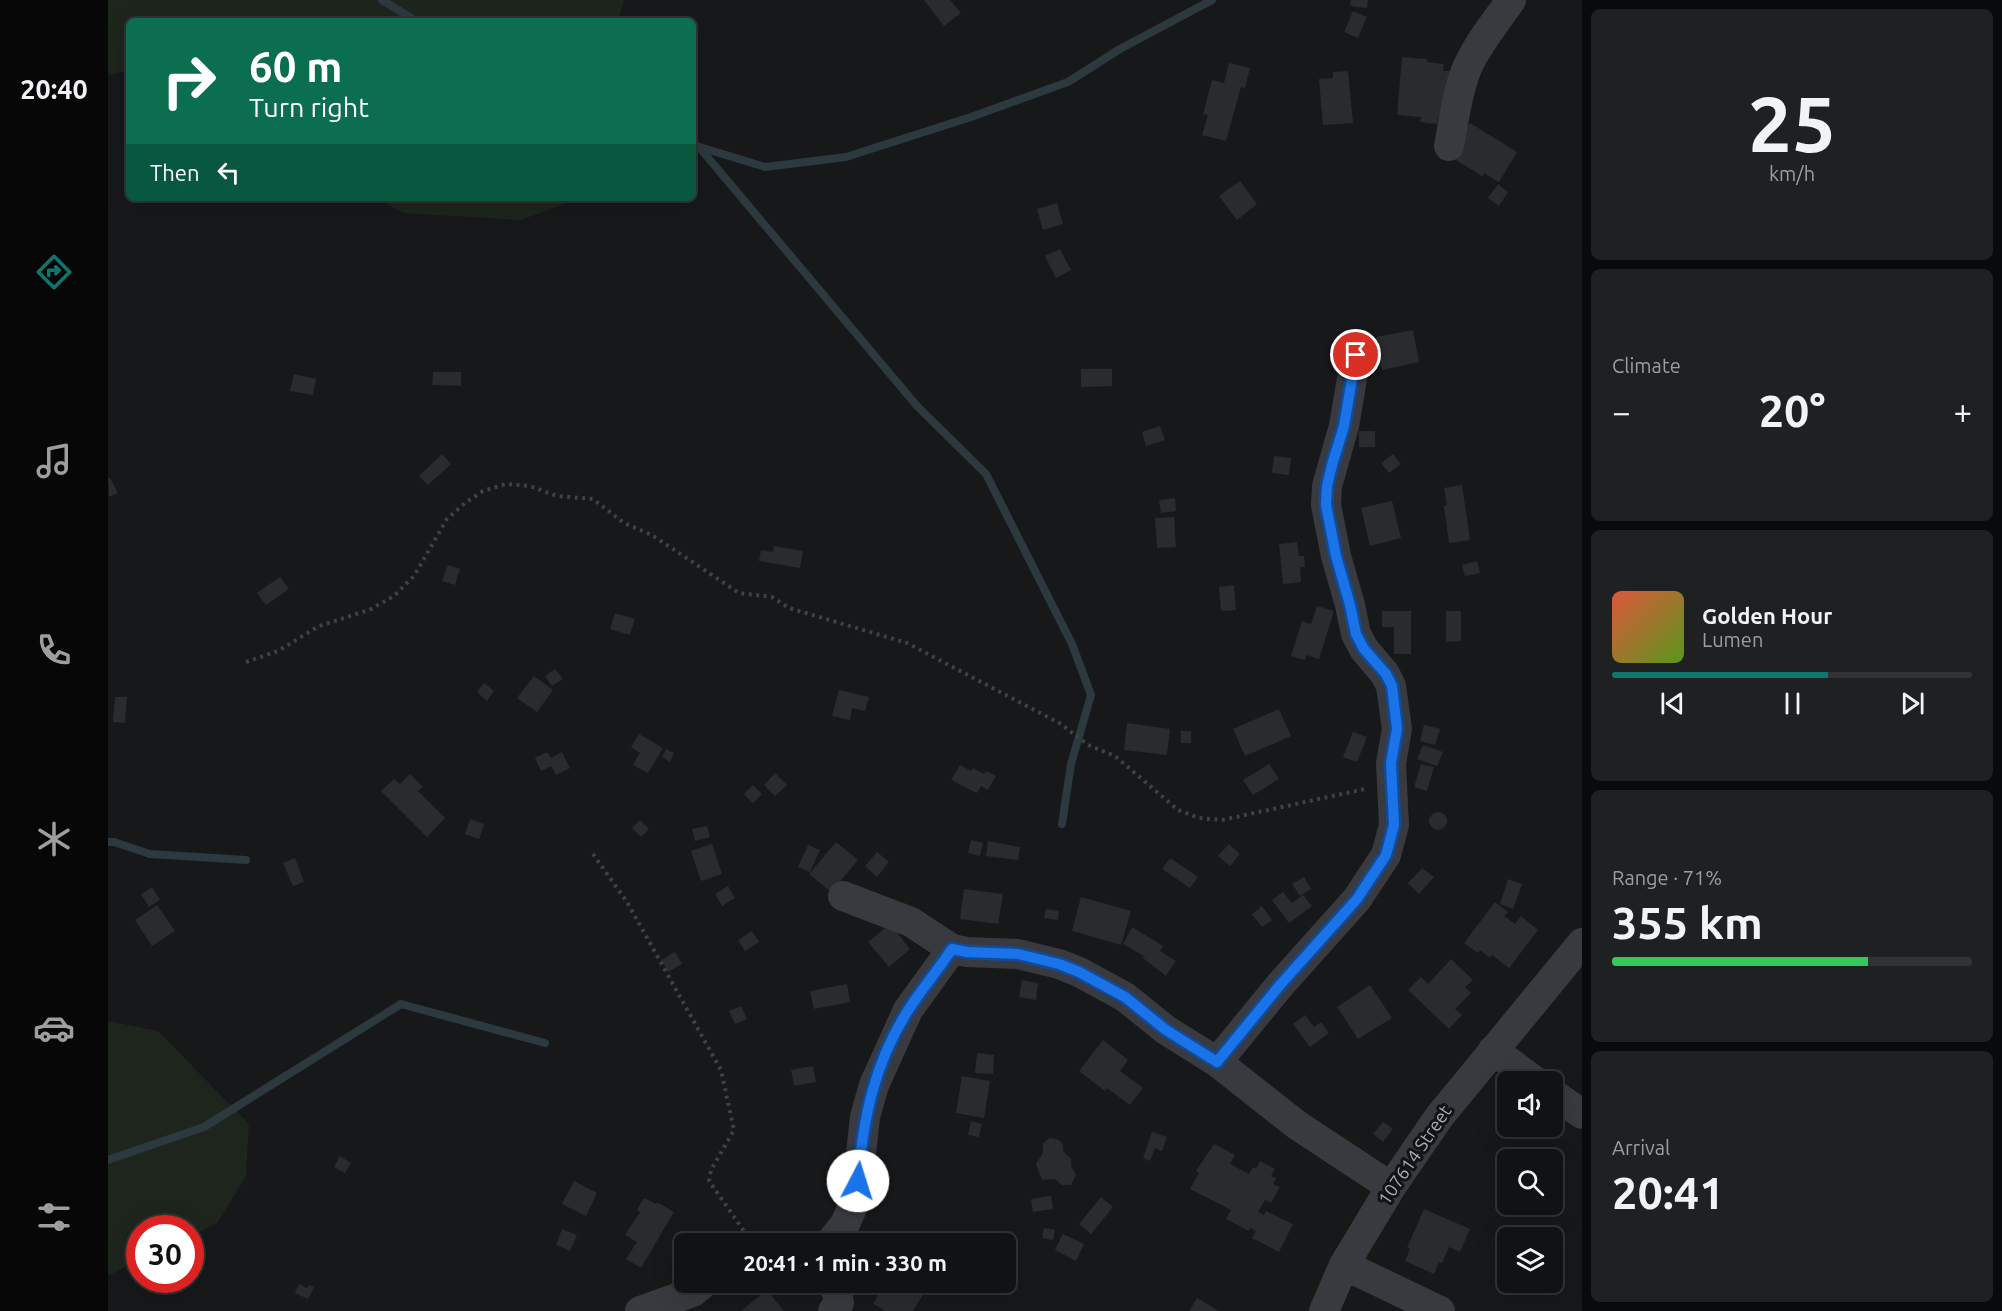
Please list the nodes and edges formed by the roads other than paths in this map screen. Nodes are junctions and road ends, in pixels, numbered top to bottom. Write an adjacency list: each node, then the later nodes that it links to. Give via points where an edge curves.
1 (1511, 0): 2 (street, via 1467,69)
2 (1449, 146)
3 (1356, 355): 8 (street, via 1326,505 1356,634 1392,686 1397,729 1391,763 1394,825 1386,855 1357,899)
4 (843, 896): 6 (street, via 911,922)
5 (1582, 943): 7 (street, 107614 Street)
6 (952, 949): 8 (street, via 1018,954 1079,972 1125,997 1166,1030); 13 (street, via 908,1010 874,1085 865,1117 857,1190)
7 (1494, 1050): 9 (street); 12 (street, 107614 Street, via 1439,1117)
8 (1217, 1062): 12 (street, via 1297,1125)
9 (1522, 1071)
10 (1563, 1101): 11 (street)
11 (1582, 1114)
12 (1391, 1187): 14 (street, 107614 Street)
13 (840, 1233)
14 (1344, 1266): 19 (street, 107614 Street); 20 (street)
15 (690, 1293): 17 (street)
16 (837, 1293): 18 (street, via 840,1303)
17 (640, 1311)
18 (833, 1311)
19 (1324, 1311)
20 (1440, 1311)

